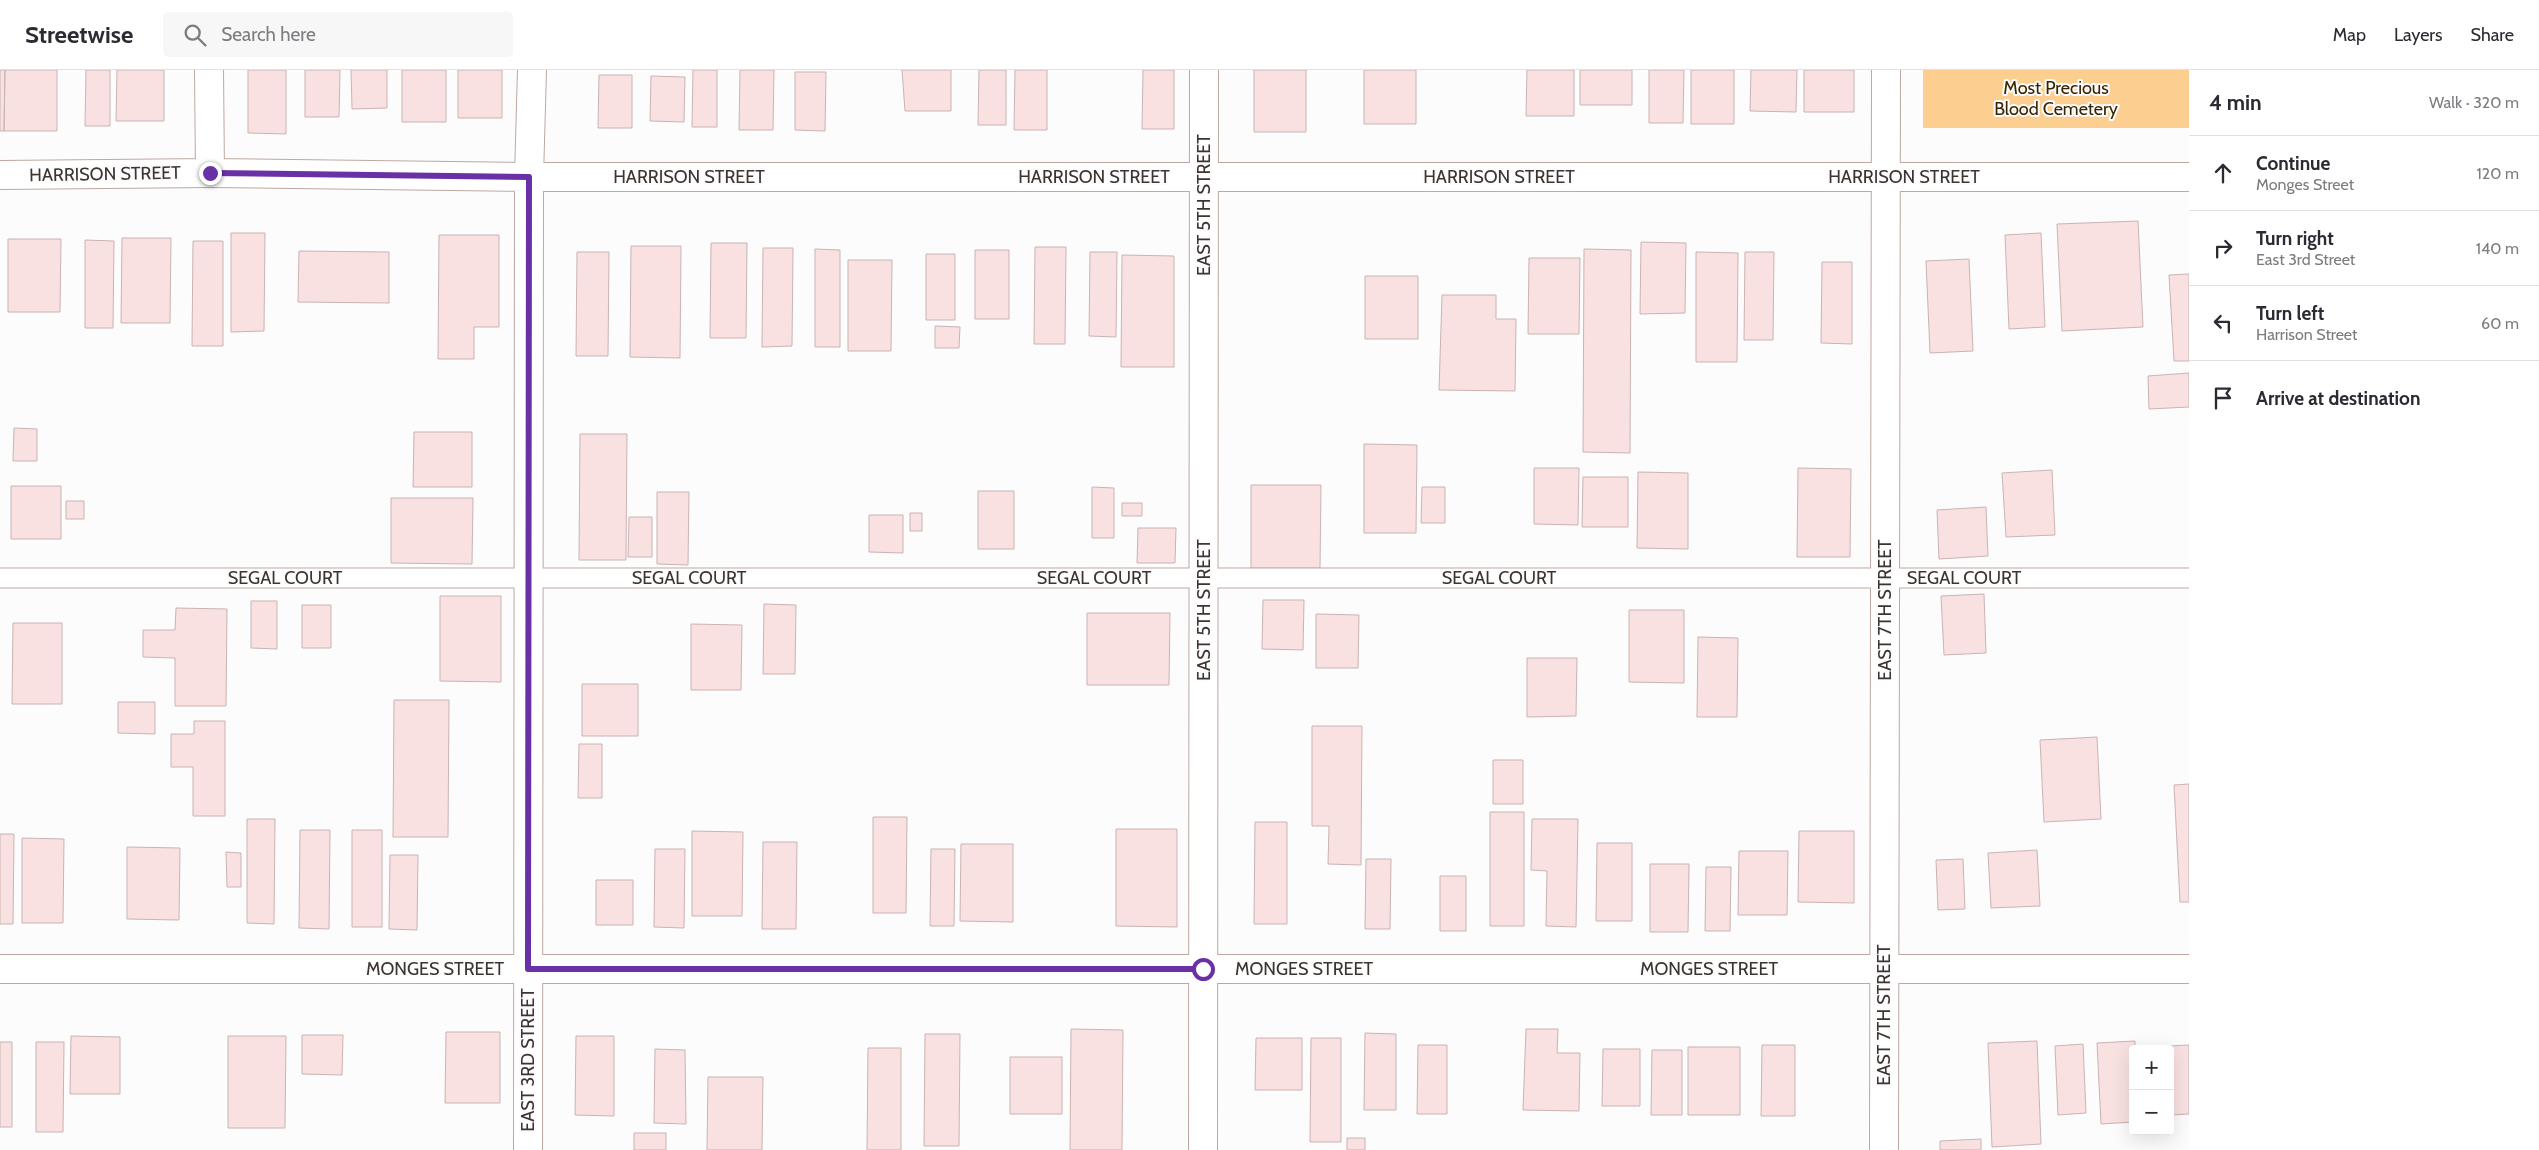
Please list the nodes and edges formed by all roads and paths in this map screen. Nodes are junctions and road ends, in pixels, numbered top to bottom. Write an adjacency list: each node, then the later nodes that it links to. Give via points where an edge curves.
1 (209, 70): 5 (street)
2 (532, 70): 7 (street, EAST 3RD STREET)
3 (1204, 70): 8 (street, EAST 5TH STREET)
4 (1886, 70): 9 (street, EAST 7TH STREET)
5 (210, 173): 6 (street, HARRISON STREET); 7 (street, HARRISON STREET)
6 (0, 176)
7 (529, 177): 8 (street, HARRISON STREET); 12 (street, EAST 3RD STREET)
8 (1204, 177): 9 (street, HARRISON STREET); 13 (street, EAST 5TH STREET)
9 (1886, 177): 10 (street, HARRISON STREET); 14 (street, EAST 7TH STREET)
10 (2189, 178)
11 (0, 578): 12 (lane, SEGAL COURT)
12 (529, 578): 13 (lane, SEGAL COURT); 17 (street, EAST 3RD STREET)
13 (1204, 578): 14 (lane, SEGAL COURT); 18 (street, EAST 5TH STREET)
14 (1885, 578): 15 (lane, SEGAL COURT); 19 (street, EAST 7TH STREET)
15 (2189, 578)
16 (0, 969): 17 (street, MONGES STREET)
17 (528, 969): 18 (street, MONGES STREET); 21 (street, EAST 3RD STREET)
18 (1203, 969): 19 (street, MONGES STREET); 22 (street, EAST 5TH STREET)
19 (1884, 969): 20 (street, MONGES STREET); 23 (street, EAST 7TH STREET)
20 (2189, 969)
21 (528, 1150)
22 (1203, 1150)
23 (1884, 1150)

